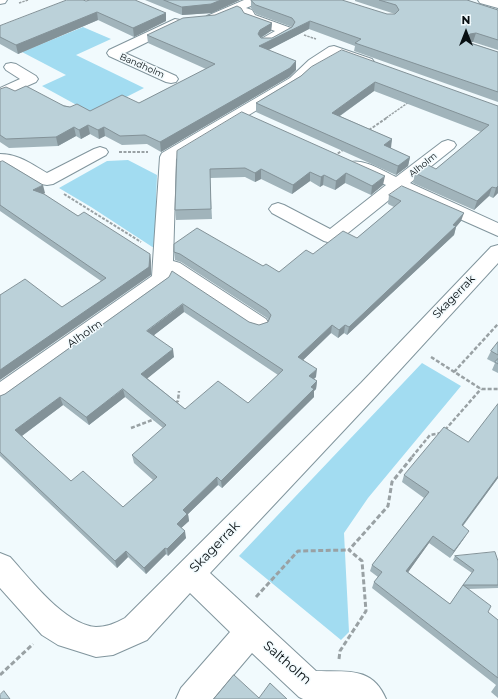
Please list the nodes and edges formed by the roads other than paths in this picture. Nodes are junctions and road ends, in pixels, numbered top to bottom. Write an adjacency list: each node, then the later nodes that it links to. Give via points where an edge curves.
1 (254, 0): 4 (street, Bandholm)
2 (484, 0): 3 (street)
3 (498, 4)
4 (237, 8): 6 (street, Bandholm, via 215,18); 7 (street)
5 (163, 14): 6 (street)
6 (189, 20): 12 (street, Bandholm, via 114,53)
7 (259, 21): 8 (street); 9 (street, via 286,32)
8 (245, 28)
9 (266, 42)
10 (11, 67): 13 (street, via 31,79)
11 (382, 67): 22 (street, Alholm, via 334,50 249,116 168,157)
12 (172, 79)
13 (0, 94)
14 (448, 145): 18 (street, Alholm)
15 (100, 152): 17 (street, via 47,180 10,159)
16 (339, 155): 18 (street, Alholm)
17 (0, 159)
18 (398, 185): 19 (street, Alholm, via 331,237); 20 (street, Alholm)
19 (278, 209)
20 (498, 230)
21 (496, 256): 26 (street, Skagerrak)
22 (162, 263): 23 (street); 24 (street, Alholm, via 162,279)
23 (258, 324)
24 (0, 394)
25 (0, 567): 26 (street, Skagerrak, via 53,624 69,634 96,642 113,640 136,629)
26 (190, 574): 27 (street, Saltholm)
27 (244, 624): 28 (street); 29 (street, Saltholm, via 310,686 358,688)
28 (192, 699)
29 (370, 699)

